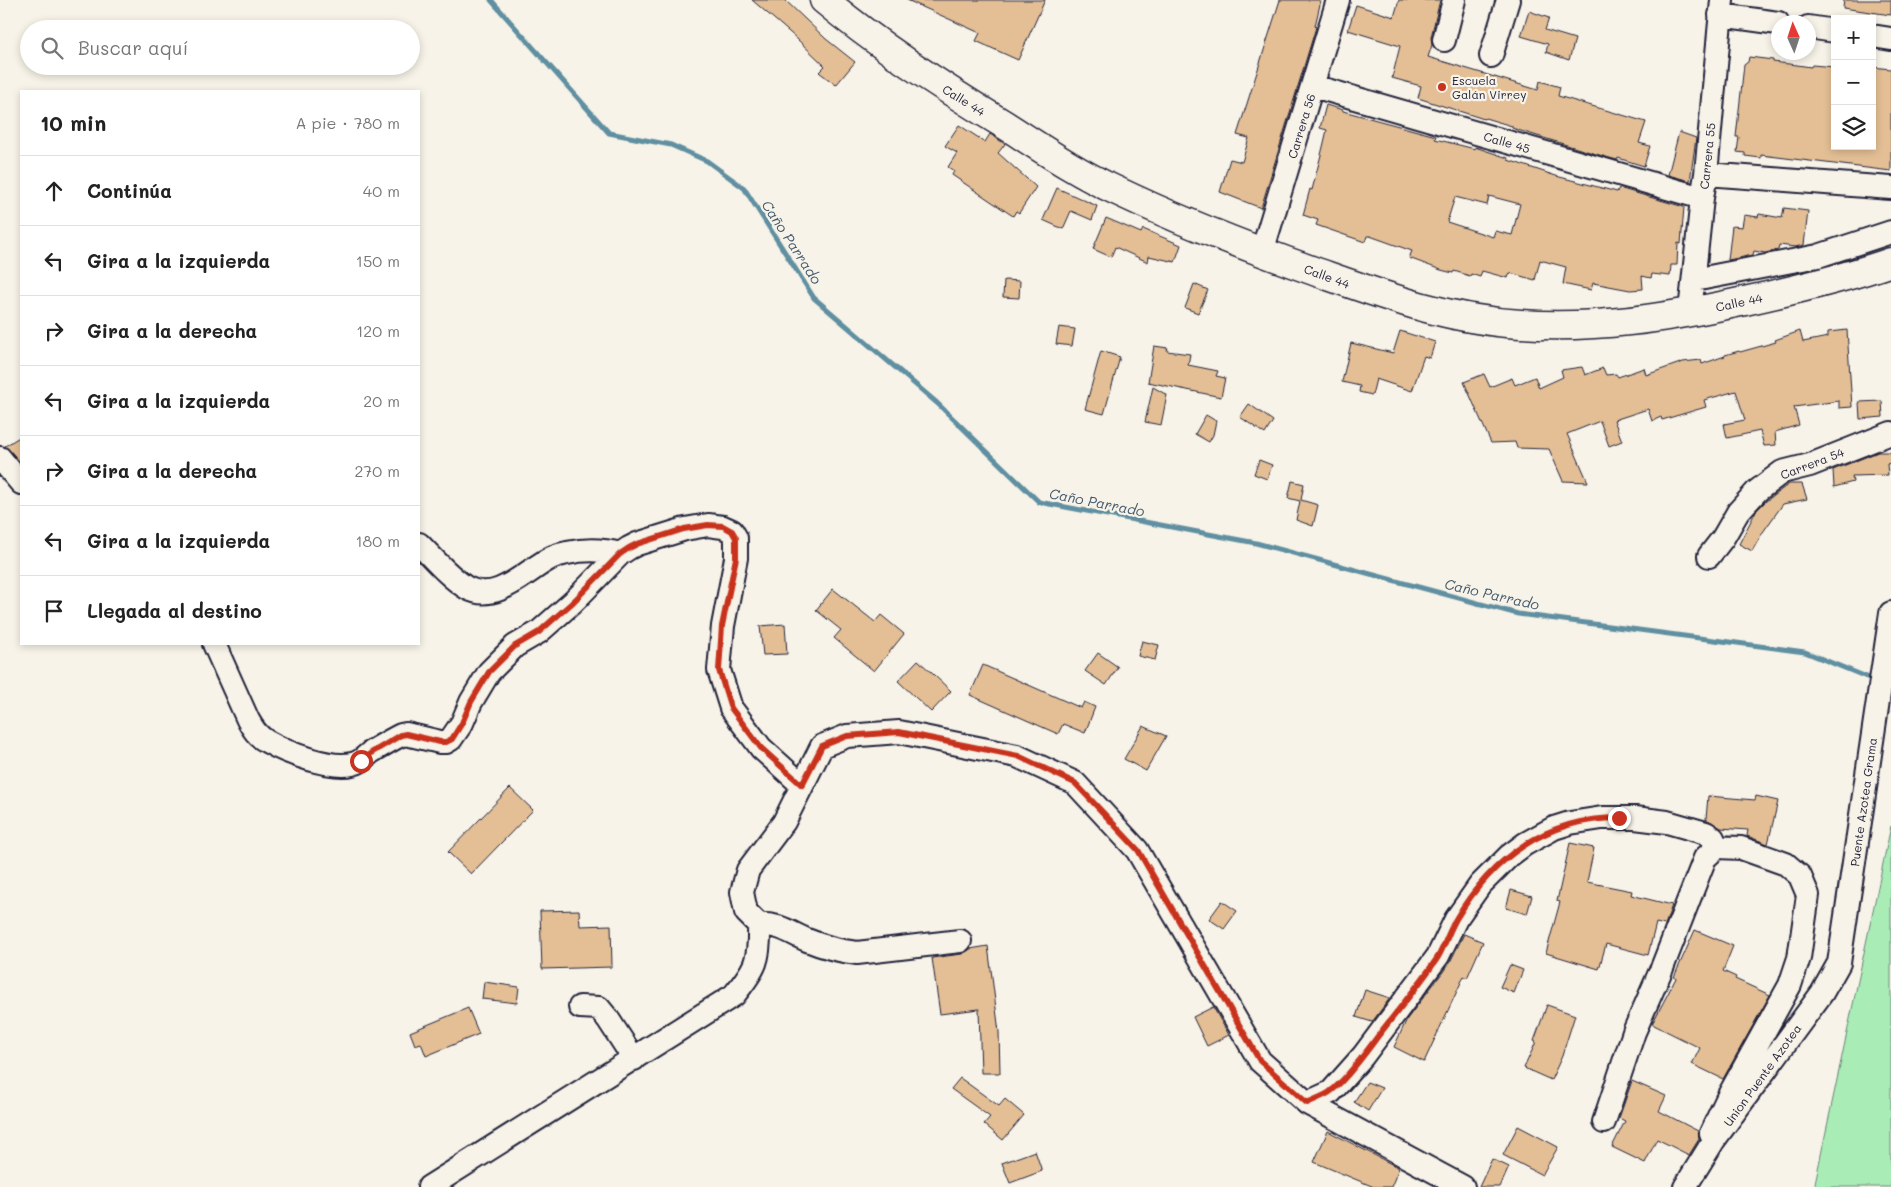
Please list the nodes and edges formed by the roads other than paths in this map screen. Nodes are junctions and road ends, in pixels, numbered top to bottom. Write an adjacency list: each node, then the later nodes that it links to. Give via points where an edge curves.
1 (824, 0): 18 (main road, Calle 44, via 848,21 936,82 1072,168 1210,233)
2 (1338, 0): 13 (street, Carrera 56)
3 (1454, 0): 11 (street)
4 (1508, 0): 12 (street)
5 (1721, 8): 6 (street); 14 (street, Carrera 55)
6 (1771, 21)
7 (1816, 28): 8 (street)
8 (1831, 30)
9 (1876, 37): 10 (street)
10 (1891, 39)
11 (1444, 40)
12 (1491, 56)
13 (1313, 86): 16 (street, Calle 45); 18 (street, Carrera 56)
14 (1706, 174): 15 (street); 16 (street, Carrera 55)
15 (1891, 188)
16 (1702, 198): 20 (street, Carrera 55)
17 (1891, 232): 20 (street, via 1818,256)
18 (1262, 252): 21 (main road, Calle 44, via 1422,308 1485,321 1582,326)
19 (1888, 267): 21 (main road, Calle 44)
20 (1694, 280): 21 (street, Carrera 55)
21 (1690, 312)
22 (1891, 433): 27 (street, Carrera 54, via 1810,465 1782,472 1757,491 1738,512)
23 (0, 458): 24 (street)
24 (20, 482)
25 (420, 545): 26 (street, via 468,588 488,592 526,575 553,557 585,549)
26 (620, 554): 29 (street, via 573,602 539,632 515,646 489,672 452,739 440,742 401,735 352,764 314,761 268,742 254,731); 30 (street, via 637,544 684,529 708,525 723,526 732,531 736,538 736,558 722,626 719,670 731,708 761,748)
27 (1709, 556)
28 (1891, 613): 34 (street, Puente Azotea Grama)
29 (214, 645)
30 (802, 785): 32 (street, via 784,822 748,870 742,892 746,912); 37 (street, via 822,746 847,736 899,732 1018,756 1075,783 1138,850 1260,1061)
31 (1717, 847): 37 (street, via 1713,838 1699,831 1635,818 1602,818 1570,823 1525,844 1494,870 1467,902 1438,956 1363,1056 1331,1092); 38 (street, via 1705,858 1634,1032); 39 (street, via 1740,848 1786,864 1800,876 1808,895 1799,958 1790,985 1729,1095 1711,1133)
32 (759, 925): 33 (street, via 777,926 841,952); 36 (street, via 760,949 752,974 734,996)
33 (960, 940)
34 (1839, 963): 39 (street, Union Puente Azotea, via 1822,993)
35 (580, 1006): 36 (street, via 599,1008)
36 (634, 1059): 40 (street)
37 (1307, 1103): 41 (street)
38 (1604, 1122)
39 (1714, 1140): 42 (street, Union Puente Azotea)
40 (429, 1187)
41 (1463, 1187)
42 (1685, 1187)

